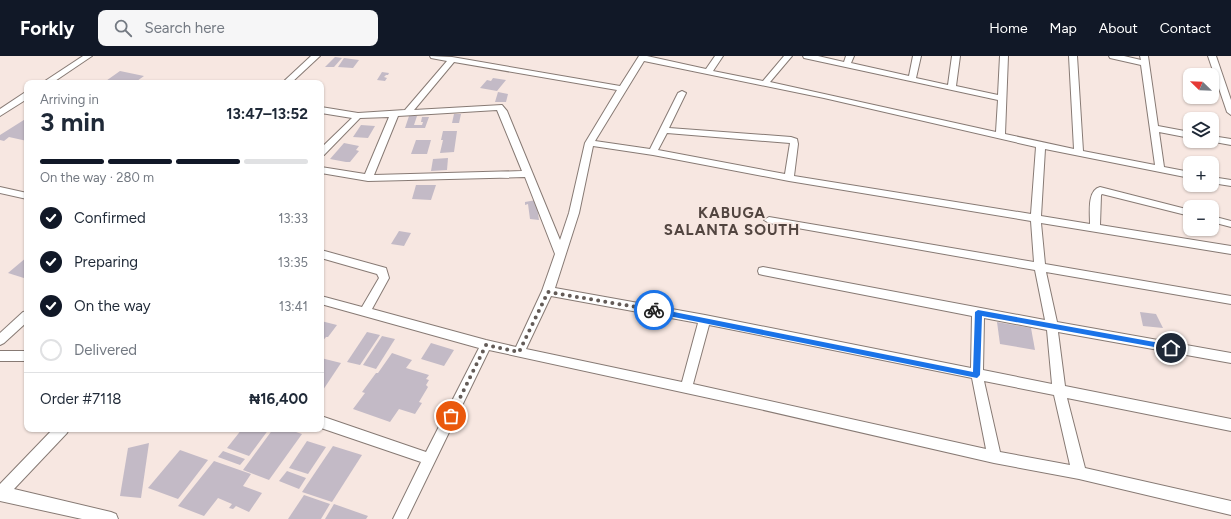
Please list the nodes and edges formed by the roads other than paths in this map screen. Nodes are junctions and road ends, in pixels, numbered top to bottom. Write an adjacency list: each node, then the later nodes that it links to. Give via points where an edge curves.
1 (88, 56): 22 (street)
2 (316, 56): 23 (street)
3 (434, 56): 16 (street)
4 (488, 56): 18 (street)
5 (719, 56): 20 (street)
6 (788, 56): 24 (street)
7 (807, 56): 19 (street)
8 (850, 56): 19 (street)
9 (917, 56): 21 (street)
10 (956, 56): 25 (street)
11 (1004, 56): 29 (street)
12 (1073, 56): 46 (street)
13 (1112, 56): 17 (street)
14 (1212, 56): 32 (street)
15 (642, 57): 20 (street); 26 (street)
16 (452, 59): 18 (street); 31 (street)
17 (1145, 60): 36 (street)
18 (481, 64): 26 (street)
19 (846, 65): 21 (street)
20 (708, 72): 24 (street)
21 (912, 79): 25 (street)
22 (51, 80)
23 (289, 80)
24 (765, 83): 39 (street)
25 (952, 88): 29 (street)
26 (623, 89): 42 (street)
27 (682, 93): 37 (street)
28 (24, 97): 33 (street)
29 (1003, 99): 39 (street)
30 (324, 110): 35 (street)
31 (408, 112): 34 (street); 49 (street, via 499,108 503,111)
32 (1231, 112)
33 (0, 113)
34 (394, 115): 35 (street); 51 (street)
35 (358, 116): 44 (street)
36 (1154, 128): 38 (street); 47 (street)
37 (663, 130): 45 (street); 52 (street, via 791,140 794,144)
38 (1183, 134)
39 (1000, 136): 43 (street)
40 (1219, 140): 41 (street)
41 (1231, 142)
42 (589, 143): 45 (street); 64 (street, via 574,213)
43 (1041, 145): 46 (street); 58 (street)
44 (324, 150)
45 (653, 152): 52 (street)
46 (1079, 153): 47 (street)
47 (1160, 169): 50 (street)
48 (324, 171): 51 (street)
49 (528, 174): 51 (street); 64 (street)
50 (1183, 174)
51 (368, 178)
52 (789, 178): 58 (street)
53 (1219, 181): 54 (street)
54 (1231, 183)
55 (0, 190): 56 (street)
56 (24, 195)
57 (1183, 211): 62 (street, via 1100,190 1096,195)
58 (1036, 219): 62 (street); 66 (street)
59 (769, 220): 66 (street)
60 (1219, 221): 61 (street)
61 (1231, 224)
62 (1095, 228): 63 (street)
63 (1231, 250)
64 (560, 253): 68 (street)
65 (324, 255): 71 (street, via 382,271 384,278)
66 (1040, 267): 69 (street); 75 (street)
67 (763, 271): 72 (street)
68 (548, 292): 74 (street); 78 (street)
69 (1231, 300)
70 (324, 301): 71 (street)
71 (364, 312): 77 (street)
72 (978, 312): 75 (street); 82 (street)
73 (24, 318): 76 (street)
74 (705, 320): 82 (street); 83 (street)
75 (1052, 326): 81 (street); 84 (street)
76 (0, 340)
77 (486, 345): 78 (street); 89 (street)
78 (519, 352): 83 (street)
79 (0, 356): 80 (street)
80 (24, 356)
81 (1231, 358)
82 (977, 375): 84 (street); 88 (street)
83 (686, 388): 88 (street)
84 (1060, 391): 86 (street); 90 (street)
85 (324, 423): 89 (street)
86 (1231, 425)
87 (59, 432): 91 (street)
88 (994, 457): 90 (street)
89 (430, 459): 94 (street)
90 (1079, 473): 92 (street)
91 (0, 494): 93 (street)
92 (1231, 508)
93 (111, 519)
94 (400, 519)

